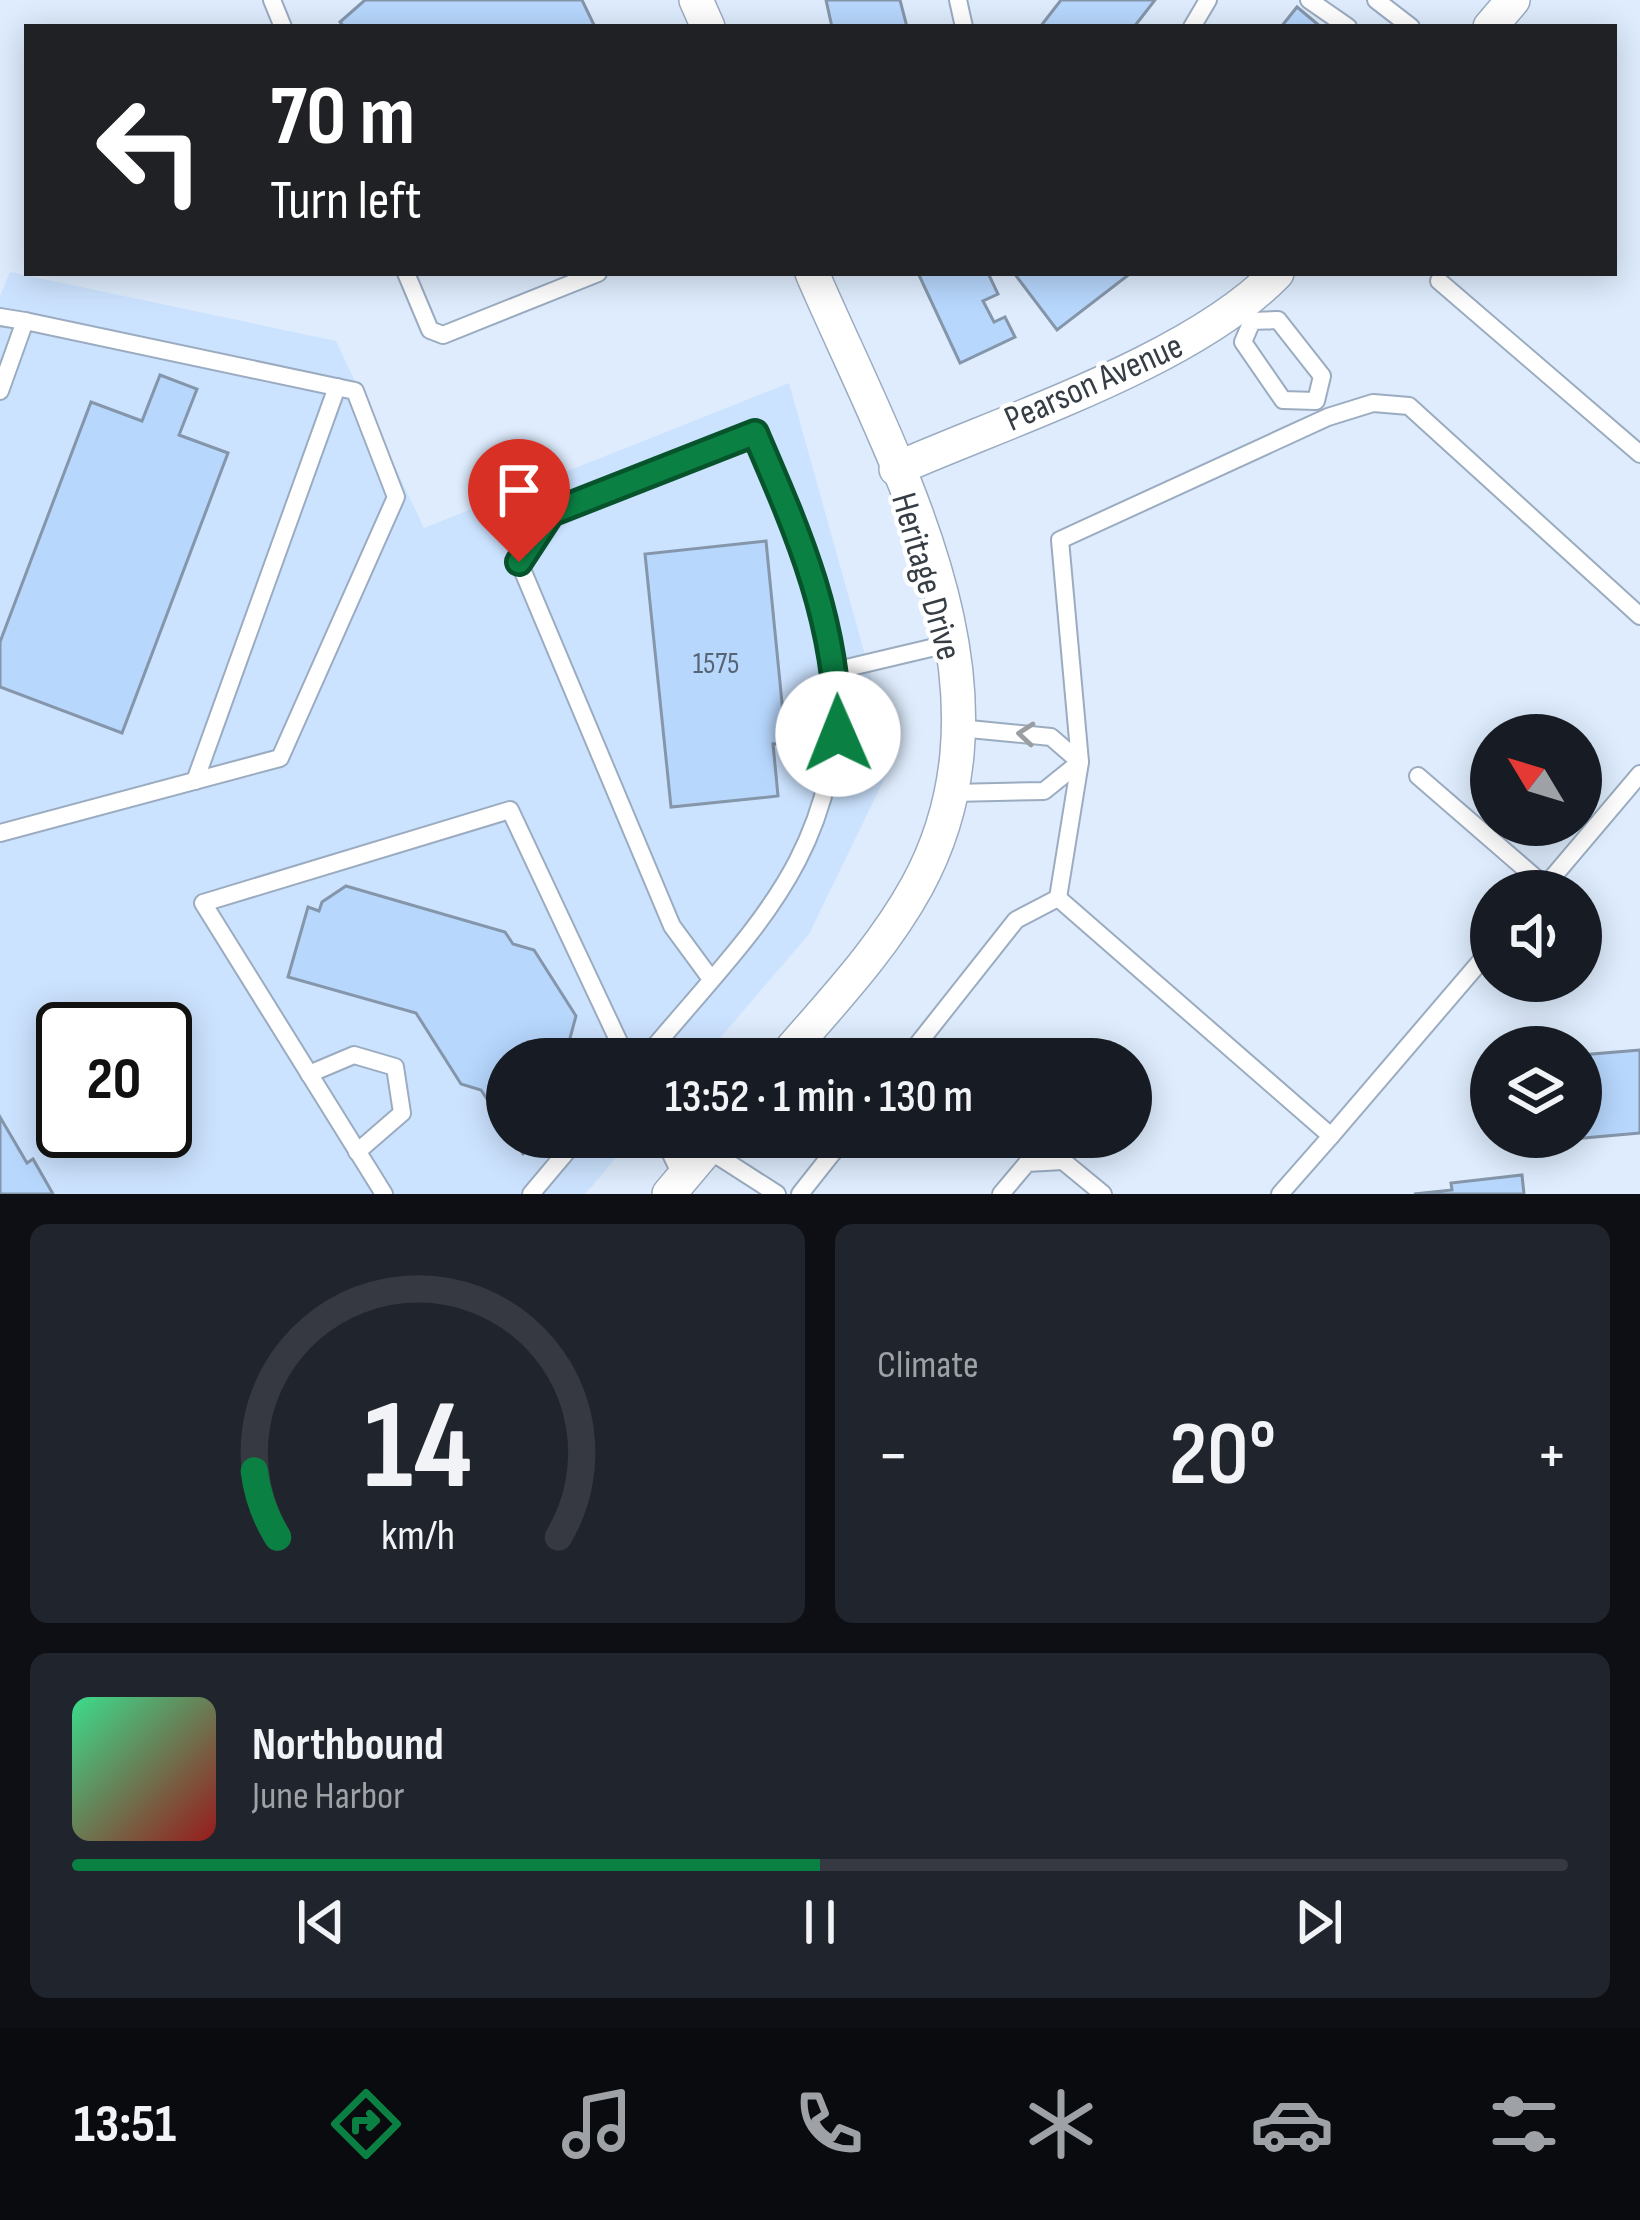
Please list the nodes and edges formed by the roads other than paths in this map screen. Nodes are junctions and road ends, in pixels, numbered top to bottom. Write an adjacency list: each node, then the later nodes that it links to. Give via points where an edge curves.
1 (1309, 0): 4 (lane)
2 (1376, 0): 5 (lane)
3 (1513, 0): 6 (street)
4 (1344, 24)
5 (1407, 24)
6 (1493, 24)
7 (407, 276): 8 (lane, via 430,330 443,335)
8 (590, 276)
9 (813, 276): 20 (street, Heritage Drive)
10 (1275, 276): 12 (street, Pearson Avenue)
11 (1439, 281): 19 (lane)
12 (1247, 314): 17 (lane, via 1278,320 1322,376); 17 (lane, via 1243,342 1283,400); 20 (street, Pearson Avenue)
13 (0, 317): 14 (lane)
14 (25, 321): 15 (lane); 16 (lane)
15 (337, 387): 28 (lane); 28 (lane, via 355,391 396,497 280,758)
16 (0, 391)
17 (1316, 401): 18 (lane)
18 (1328, 417): 21 (lane, via 1373,403 1409,406); 25 (lane, via 1060,540)
19 (1640, 454)
20 (896, 469): 22 (street, Heritage Drive, via 930,554)
21 (1640, 616)
22 (952, 643): 23 (lane); 24 (street, Heritage Drive)
23 (838, 670): 35 (lane, via 828,792 802,858); 35 (lane, via 810,562 755,433 551,513 519,562 672,926)
24 (959, 728): 25 (lane, one-way to 24, via 1051,737); 29 (street, Heritage Drive)
25 (1080, 762): 29 (lane, via 1044,791); 33 (lane)
26 (1640, 775): 32 (lane)
27 (1418, 776): 31 (lane)
28 (195, 781): 30 (lane)
29 (953, 793): 38 (street, Heritage Drive, via 919,883 884,940)
30 (0, 832)
31 (1522, 870)
32 (1559, 870)
33 (1058, 898): 39 (lane, via 1016,920); 41 (lane)
34 (1470, 974): 41 (lane)
35 (711, 979): 37 (lane)
36 (617, 1038): 40 (lane, via 510,810 203,903)
37 (662, 1038)
38 (801, 1038)
39 (923, 1038)
40 (309, 1074): 42 (lane); 42 (lane, via 354,1054 395,1067 402,1113)
41 (1331, 1136): 54 (lane)
42 (357, 1151): 48 (lane)
43 (561, 1158): 49 (lane)
44 (699, 1158): 47 (street)
45 (731, 1158): 50 (lane)
46 (828, 1158): 51 (lane)
47 (676, 1186)
48 (384, 1194)
49 (531, 1194)
50 (777, 1194)
51 (800, 1194)
52 (1001, 1194): 53 (lane, via 1027,1163 1064,1161)
53 (1103, 1194)
54 (1280, 1194)

